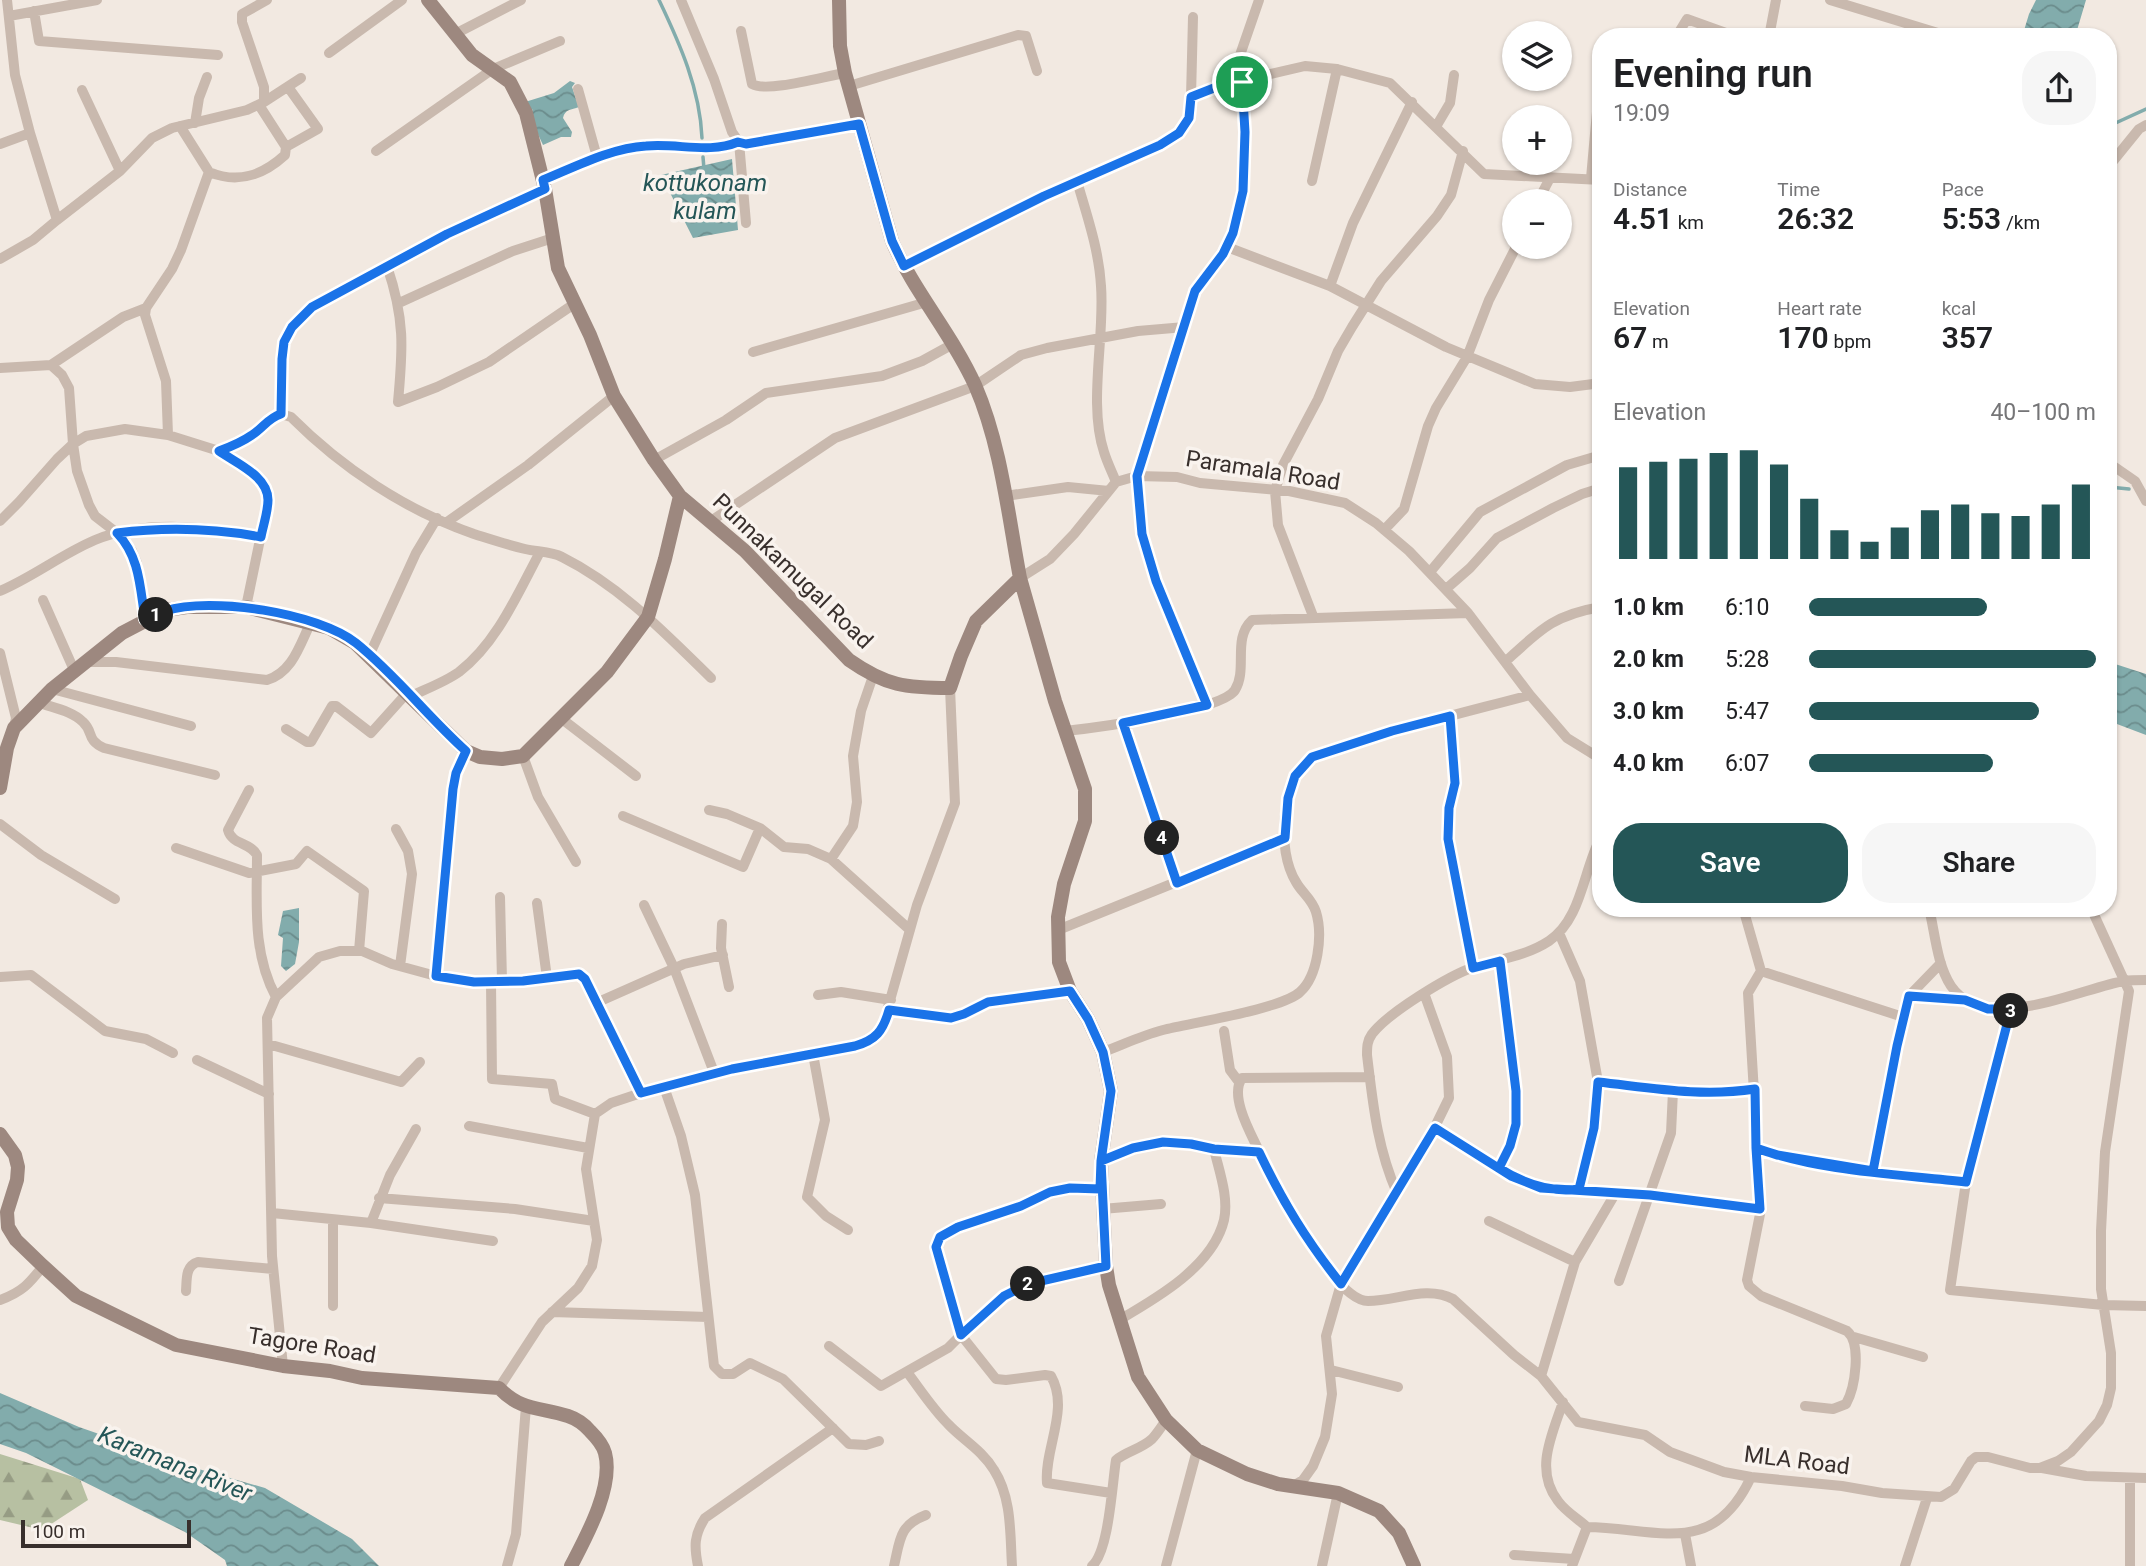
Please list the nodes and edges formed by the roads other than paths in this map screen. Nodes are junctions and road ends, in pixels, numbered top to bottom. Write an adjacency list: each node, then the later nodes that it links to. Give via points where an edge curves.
1 (97, 0): 12 (street)
2 (267, 0): 37 (street, via 242,14 264,87)
3 (402, 0): 22 (street)
4 (428, 0): 20 (street, Punnakamugal Road)
5 (521, 0): 20 (street)
6 (681, 0): 44 (street)
7 (839, 0): 30 (street, via 840,46)
8 (1259, 0): 31 (street)
9 (1776, 0): 17 (street)
10 (1830, 0): 18 (street)
11 (5, 1): 13 (street)
12 (34, 11): 13 (street); 23 (street, via 39,40)
13 (9, 16): 43 (street, via 15,75)
14 (1193, 18): 35 (street)
15 (1682, 28): 16 (street, via 1687,19)
16 (1712, 28)
17 (1771, 28)
18 (1921, 28)
19 (741, 31): 30 (street, via 752,84 757,87)
20 (455, 34): 24 (street, Punnakamugal Road, via 472,55)
21 (561, 41): 24 (street)
22 (329, 53)
23 (218, 55)
24 (493, 69): 47 (street); 57 (street, Punnakamugal Road, via 510,82 526,113)
25 (1337, 69): 31 (street, via 1305,66); 36 (street, via 1390,83); 56 (street)
26 (1037, 71): 30 (street, via 1026,36 1018,34)
27 (1454, 75): 40 (street, via 1450,103)
28 (207, 77): 38 (street)
29 (301, 78): 32 (street)
30 (847, 80): 39 (street)
31 (1236, 83): 35 (street); 62 (street, via 1245,132 1243,191)
32 (288, 87): 37 (street); 46 (street, via 318,129)
33 (578, 89): 50 (street)
34 (82, 90): 51 (street)
35 (1191, 97): 55 (street, via 1189,118 1179,133)
36 (1412, 102): 40 (street); 67 (street, via 1353,223)
37 (262, 104): 38 (street); 46 (street)
38 (195, 122): 42 (street)
39 (859, 124): 44 (street); 65 (street, via 892,241)
40 (1437, 125): 48 (street)
41 (2146, 125): 49 (street)
42 (180, 126): 51 (street, via 152,138); 52 (street)
43 (30, 133): 45 (street); 59 (street)
44 (738, 142): 50 (street, via 711,148 644,146); 60 (street)
45 (0, 144)
46 (286, 147): 52 (street, via 285,155 257,174 225,178)
47 (376, 151)
48 (1463, 151): 53 (street, via 1485,174); 71 (street, via 1451,195)
49 (2117, 156)
50 (597, 157): 57 (street)
51 (120, 170): 59 (street)
52 (209, 172): 72 (street, via 181,250)
53 (1550, 178): 54 (street); 58 (street)
54 (1592, 179)
55 (1077, 181): 65 (street); 74 (street, via 1097,251)
56 (1312, 181)
57 (544, 185): 61 (street, Punnakamugal Road); 66 (street)
58 (1544, 189)
59 (57, 220): 63 (street)
60 (746, 223)
61 (553, 238): 69 (street, via 513,251); 70 (street, Punnakamugal Road, via 558,268)
62 (1227, 247): 67 (street); 73 (street, via 1195,291)
63 (0, 259)
64 (1510, 259): 77 (street)
65 (904, 266): 68 (street)
66 (387, 267): 69 (street); 83 (street, via 312,307 292,327 284,342)
67 (1330, 286): 71 (street)
68 (927, 302): 75 (street); 76 (street)
69 (399, 303): 70 (street, via 403,350 398,401 489,362)
70 (573, 303): 82 (street, Punnakamugal Road)
71 (1366, 305): 77 (street); 92 (street, via 1338,351)
72 (146, 308): 78 (street, via 122,317); 84 (street, via 166,381)
73 (1185, 327): 74 (street); 90 (street)
74 (1102, 338): 81 (street, via 1021,355); 91 (street, via 1099,427)
75 (953, 344): 81 (street); 88 (street, via 882,376 766,393)
76 (753, 352)
77 (1467, 356): 80 (street, via 1535,384); 100 (street, via 1428,426 1404,509)
78 (51, 365): 79 (street); 85 (street, via 69,388)
79 (0, 368)
80 (1592, 384)
81 (975, 386): 95 (street); 99 (street, via 835,438)
82 (614, 396): 88 (street, Punnakamugal Road); 97 (street, via 528,465)
83 (281, 414): 86 (street); 97 (street, via 291,416 358,474)
84 (168, 435): 85 (street, via 125,429 86,436); 86 (street)
85 (73, 444): 98 (street); 101 (street, via 89,505 95,516)
86 (219, 451): 102 (street, via 267,490)
87 (1592, 457): 104 (street, via 1567,465 1480,512)
88 (654, 460): 94 (street, Punnakamugal Road)
89 (2117, 469): 96 (street, via 2135,481)
90 (1137, 476): 91 (street, Paramala Road); 92 (street, Paramala Road); 127 (street, via 1142,534 1156,581)
91 (1113, 486): 95 (street); 105 (street, via 1050,559)
92 (1275, 491): 100 (street, Paramala Road, via 1345,503); 112 (street, via 1278,525)
93 (1592, 491): 106 (street, via 1497,538)
94 (680, 496): 99 (street, Punnakamugal Road); 113 (street)
95 (1005, 496): 105 (street)
96 (2146, 500)
97 (442, 520): 103 (street); 117 (street, via 416,553)
98 (0, 521)
99 (711, 521): 120 (street, Punnakamugal Road, via 849,660)
100 (1384, 530): 104 (street, Paramala Road)
101 (117, 533): 102 (street, via 195,528); 107 (street, via 70,552); 114 (street, via 136,563)
102 (261, 537): 109 (street)
103 (540, 552): 113 (street, via 579,566); 124 (street, via 479,653 457,673)
104 (1430, 572): 106 (street, Paramala Road)
105 (1020, 578): 122 (street, via 976,621); 134 (street)
106 (1446, 589): 111 (street, Paramala Road)
107 (0, 591)
108 (43, 600): 119 (street)
109 (246, 607): 114 (street, via 187,607); 115 (street)
110 (1592, 609): 118 (street, via 1545,625)
111 (1468, 613): 112 (street); 118 (street, Paramala Road)
112 (1313, 616): 127 (street, via 1252,620 1245,626 1241,643 1236,688 1228,698)
113 (648, 617): 121 (street); 129 (street, via 607,672)
114 (145, 619): 119 (street)
115 (312, 622): 117 (street, via 355,643); 119 (street, via 289,666 267,680 116,662)
116 (0, 653): 132 (street, via 16,718)
117 (369, 656): 124 (street)
118 (1505, 662): 125 (street, Paramala Road)
119 (79, 666): 123 (street)
120 (873, 676): 122 (street, Punnakamugal Road, via 911,687); 149 (street, via 853,756 857,802 853,826)
121 (711, 678)
122 (950, 688): 162 (street, via 955,803)
123 (52, 690): 126 (street); 131 (street)
124 (409, 694): 133 (street, via 371,733 337,706 332,706 311,742); 135 (street)
125 (1530, 695): 128 (street); 136 (street, Paramala Road, via 1567,738)
126 (40, 703): 132 (street); 138 (street, via 85,723 94,743 104,748)
127 (1207, 705): 130 (street)
128 (1450, 716): 147 (street, via 1312,757 1295,776); 171 (street, via 1455,783 1448,839)
129 (562, 719): 137 (street); 139 (street)
130 (1123, 723): 134 (street); 153 (street)
131 (191, 726)
132 (14, 728): 140 (street)
133 (286, 729)
134 (1065, 732): 163 (street, via 1085,789 1085,821 1064,884)
135 (466, 751): 137 (street, via 491,758); 173 (street, via 453,789)
136 (1592, 753)
137 (523, 756): 151 (street, via 538,797)
138 (215, 775)
139 (636, 776)
140 (0, 788)
141 (249, 790): 152 (street, via 228,830 234,840 254,849)
142 (709, 810): 145 (street)
143 (623, 817): 145 (street, via 743,867)
144 (0, 824): 155 (street)
145 (760, 828): 149 (street, via 784,847 808,849)
146 (396, 829): 169 (street, via 408,851 412,874)
147 (1285, 838): 153 (street); 192 (street, via 1295,881 1317,914 1317,961 1299,994 1214,1020 1160,1030)
148 (176, 848): 152 (street, via 249,873)
149 (831, 859): 162 (street)
150 (1592, 861): 164 (street, via 1573,912)
151 (576, 862)
152 (257, 871): 165 (street, via 296,864 307,851 363,891); 183 (street, via 258,944)
153 (1177, 883): 163 (street)
154 (500, 897): 178 (street)
155 (114, 899)
156 (537, 903): 175 (street)
157 (644, 905): 170 (street)
158 (1746, 917): 172 (street)
159 (1931, 917): 168 (street)
160 (2096, 917): 177 (street)
161 (722, 924): 166 (street)
162 (910, 930): 187 (street)
163 (1058, 930): 180 (street, via 1059,962)
164 (1559, 933): 167 (street, via 1549,942); 200 (street, via 1580,981)
165 (359, 951): 169 (street); 183 (street, via 319,957)
166 (723, 955): 170 (street); 179 (street)
167 (1500, 961): 171 (street); 216 (street, via 1516,1124)
168 (1941, 963): 184 (street); 185 (street, via 1951,986)
169 (400, 966): 173 (street)
170 (674, 968): 186 (street); 197 (street)
171 (1473, 968): 181 (street)
172 (1761, 971): 189 (street); 202 (street, via 1748,993)
173 (436, 976): 178 (street)
174 (0, 977): 193 (street, via 31,975 105,1031 146,1039)
175 (547, 978): 178 (street); 186 (street, via 579,974)
176 (2146, 980): 177 (street)
177 (2126, 981): 188 (street); 244 (street, via 2127,1011 2105,1152)
178 (496, 982): 206 (street, via 492,1079 552,1084 555,1099)
179 (729, 987)
180 (1070, 991): 187 (street, via 988,1002 951,1018); 192 (street)
181 (1424, 993): 198 (street, via 1370,1037); 208 (street, via 1447,1057 1449,1079 1449,1097)
182 (818, 995): 187 (street, via 841,992)
183 (276, 996): 191 (street, via 267,1018)
184 (1909, 996): 185 (street); 189 (street)
185 (1965, 1000): 188 (street, via 1988,1009)
186 (596, 1003): 204 (street)
187 (890, 1005): 194 (street, via 881,1032 870,1041)
188 (2011, 1009): 218 (street)
189 (1903, 1017): 217 (street)
190 (1224, 1031): 199 (street, MLA Road, via 1230,1070)
191 (268, 1044): 196 (street, via 401,1082); 205 (street)
192 (1103, 1052): 215 (street, via 1111,1091)
193 (173, 1053)
194 (813, 1054): 197 (street); 234 (street, via 825,1120 807,1197)
195 (197, 1060): 205 (street)
196 (420, 1062)
197 (715, 1075): 201 (street)
198 (1370, 1077): 199 (street, via 1242,1078); 221 (street, via 1375,1126)
199 (1239, 1082): 214 (street, MLA Road, via 1244,1118)
200 (1598, 1082): 203 (street); 220 (street, via 1594,1128)
201 (664, 1087): 204 (street); 248 (street, via 695,1195)
202 (1755, 1089): 203 (street); 212 (street)
203 (1673, 1091): 223 (street, via 1671,1133)
204 (641, 1093): 206 (street)
205 (269, 1094): 229 (street)
206 (595, 1114): 211 (street)
207 (469, 1126): 211 (street)
208 (1435, 1128): 216 (street); 221 (street)
209 (416, 1129): 224 (street)
210 (0, 1134): 228 (street, Tagore Road, via 18,1167)
211 (589, 1148): 231 (street, via 586,1169)
212 (1756, 1148): 217 (street); 227 (street)
213 (1214, 1149): 214 (street); 215 (street, via 1163,1142); 249 (street, via 1224,1196 1224,1220 1215,1238 1190,1272)
214 (1259, 1152): 241 (street, MLA Road, via 1311,1247)
215 (1101, 1161): 219 (street)
216 (1499, 1168): 220 (street, via 1541,1188)
217 (1873, 1171): 218 (street)
218 (1966, 1182): 244 (street, via 1950,1290)
219 (1100, 1189): 226 (street); 250 (street, via 1050,1192 940,1237 936,1247)
220 (1579, 1189): 222 (street)
221 (1397, 1194): 241 (street)
222 (1615, 1194): 223 (street); 236 (street)
223 (1650, 1195): 227 (street); 240 (street)
224 (379, 1199): 231 (street, via 515,1209); 233 (street)
225 (1161, 1204): 226 (street)
226 (1102, 1209): 238 (street)
227 (1760, 1209): 251 (street, via 1747,1273 1749,1286 1761,1296)
228 (3, 1212): 237 (street, Tagore Road, via 16,1240)
229 (272, 1213): 230 (street); 239 (street)
230 (333, 1220): 233 (street); 245 (street)
231 (594, 1221): 247 (street, via 597,1240 592,1266 578,1288)
232 (1489, 1221): 236 (street)
233 (371, 1223): 235 (street)
234 (848, 1230)
235 (493, 1241)
236 (1574, 1262): 257 (street)
237 (43, 1266): 243 (street, via 17,1294); 254 (street, Tagore Road, via 76,1296 176,1345)
238 (1106, 1266): 249 (street); 250 (street, via 1028,1284 1004,1296)
239 (273, 1269): 242 (street, via 198,1262 188,1268); 254 (street)
240 (1619, 1281)
241 (1341, 1284): 255 (street, via 1326,1336); 257 (street, MLA Road, via 1363,1301 1441,1293 1453,1298)
242 (186, 1291)
243 (0, 1300)
244 (2103, 1305): 246 (street); 267 (street, via 2111,1353 2107,1405 2071,1452)
245 (333, 1306)
246 (2146, 1306)
247 (552, 1312): 248 (street); 259 (street)
248 (708, 1317): 264 (street, via 714,1366 722,1374 733,1374 750,1363 766,1369 783,1379)
249 (1119, 1320): 263 (street, via 1138,1377)
250 (961, 1335): 256 (street); 272 (street, via 996,1379 1051,1377 1057,1395 1047,1483)
251 (1854, 1337): 253 (street); 262 (street, via 1856,1359 1846,1404 1833,1409)
252 (829, 1346): 256 (street, via 881,1386)
253 (1923, 1357)
254 (283, 1366): 259 (street, Tagore Road, via 362,1378)
255 (1331, 1370): 258 (street); 271 (street, via 1325,1437 1313,1466)
256 (907, 1372): 284 (street, via 949,1426 996,1471 1007,1506)
257 (1541, 1376): 260 (street, MLA Road)
258 (1398, 1387)
259 (499, 1388): 261 (street, Tagore Road)
260 (1563, 1402): 268 (street, MLA Road, via 1577,1422 1645,1435 1670,1452); 276 (street, via 1544,1466 1557,1501)
261 (526, 1406): 280 (street); 281 (street, Tagore Road, via 576,1419 605,1452 601,1498)
262 (1805, 1406)
263 (1166, 1420): 266 (street); 272 (street, via 1152,1439 1116,1460)
264 (833, 1428): 265 (street, via 849,1444); 282 (street, via 705,1518 696,1531)
265 (879, 1441)
266 (1197, 1450): 271 (street, via 1247,1474); 286 (street)
267 (2039, 1468): 269 (street); 274 (street, via 1976,1457 1948,1494)
268 (1751, 1478): 274 (street, MLA Road); 277 (street, via 1726,1516)
269 (2130, 1478): 270 (street); 291 (street)
270 (2146, 1478)
271 (1293, 1486): 273 (street)
272 (1111, 1493): 285 (street, via 1105,1542)
273 (1338, 1493): 287 (street); 288 (street, via 1379,1511 1399,1533)
274 (1927, 1498): 290 (street)
275 (926, 1515): 283 (street, via 911,1520)
276 (1587, 1527): 277 (street); 279 (street)
277 (1685, 1534): 289 (street)
278 (1514, 1555): 279 (street)
279 (1573, 1563)
280 (511, 1564)
281 (570, 1566)
282 (698, 1566)
283 (894, 1566)
284 (1012, 1566)
285 (1092, 1566)
286 (1166, 1566)
287 (1322, 1566)
288 (1414, 1566)
289 (1691, 1566)
290 (1905, 1566)
291 (2130, 1566)

